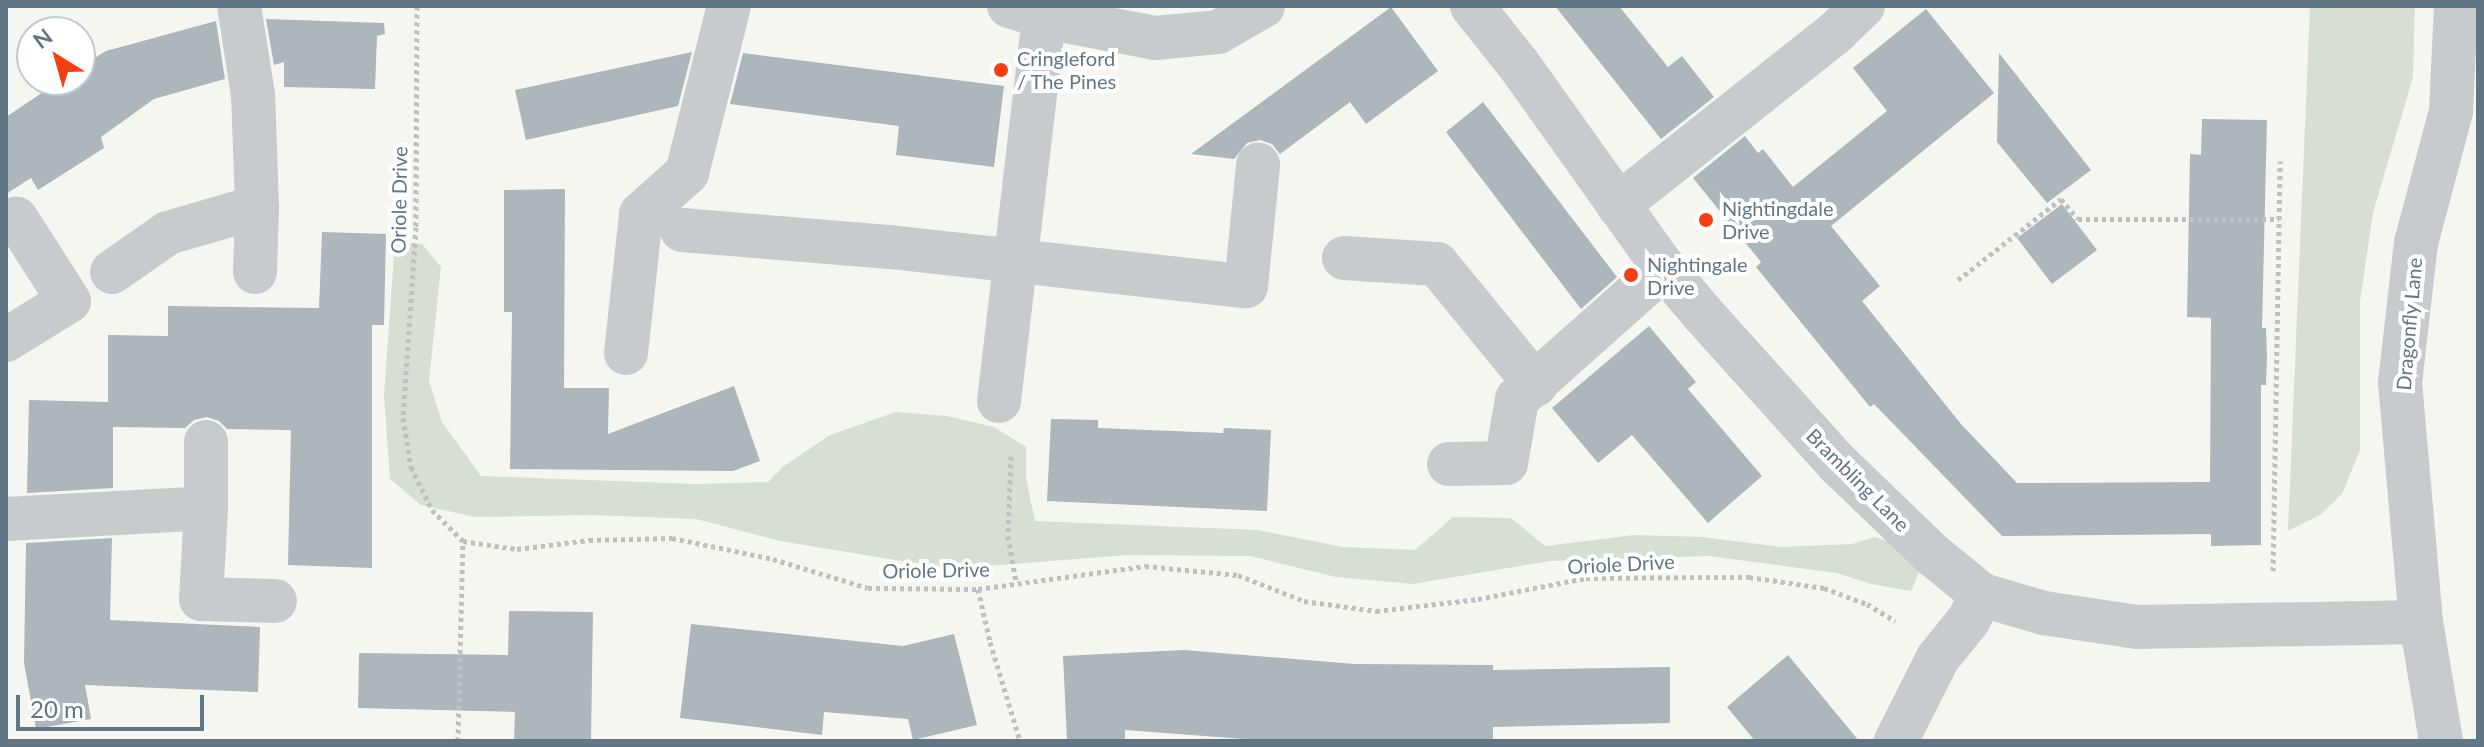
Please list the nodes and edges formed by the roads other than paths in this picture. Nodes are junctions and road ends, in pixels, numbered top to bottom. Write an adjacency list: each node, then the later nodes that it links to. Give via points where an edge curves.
1 (239, 6): 11 (street, via 253,95)
2 (729, 6): 20 (street, via 687,173 641,214)
3 (1263, 6): 7 (street, via 1218,32 1155,38)
4 (1472, 6): 10 (street, Brambling Lane)
5 (1863, 6): 10 (street)
6 (2456, 6): 8 (street, Dragonfly Lane)
7 (1026, 12): 15 (street)
8 (2464, 114): 29 (street, Dragonfly Lane, via 2416,243 2400,383)
9 (1258, 165): 15 (street, via 1246,286)
10 (1618, 205): 16 (street, Brambling Lane)
11 (257, 207): 17 (street, via 168,233); 18 (street)
12 (16, 218): 19 (street, via 69,301)
13 (682, 230): 15 (street)
14 (1344, 258): 21 (street, via 1437,264)
15 (1015, 262): 22 (street)
16 (1664, 268): 21 (street); 27 (street, Brambling Lane, via 1837,463)
17 (112, 272)
18 (255, 272)
19 (6, 340)
20 (626, 353)
21 (1536, 385): 24 (street, via 1517,399 1506,463)
22 (999, 401)
23 (206, 442): 25 (street)
24 (1449, 464)
25 (206, 508): 26 (street); 28 (street, via 201,599)
26 (6, 519)
27 (1982, 595): 29 (street, Brambling Lane, via 2044,613 2137,627); 30 (street, via 1938,658)
28 (275, 601)
29 (2421, 622): 31 (street, Dragonfly Lane)
30 (1896, 741)
31 (2441, 741)

